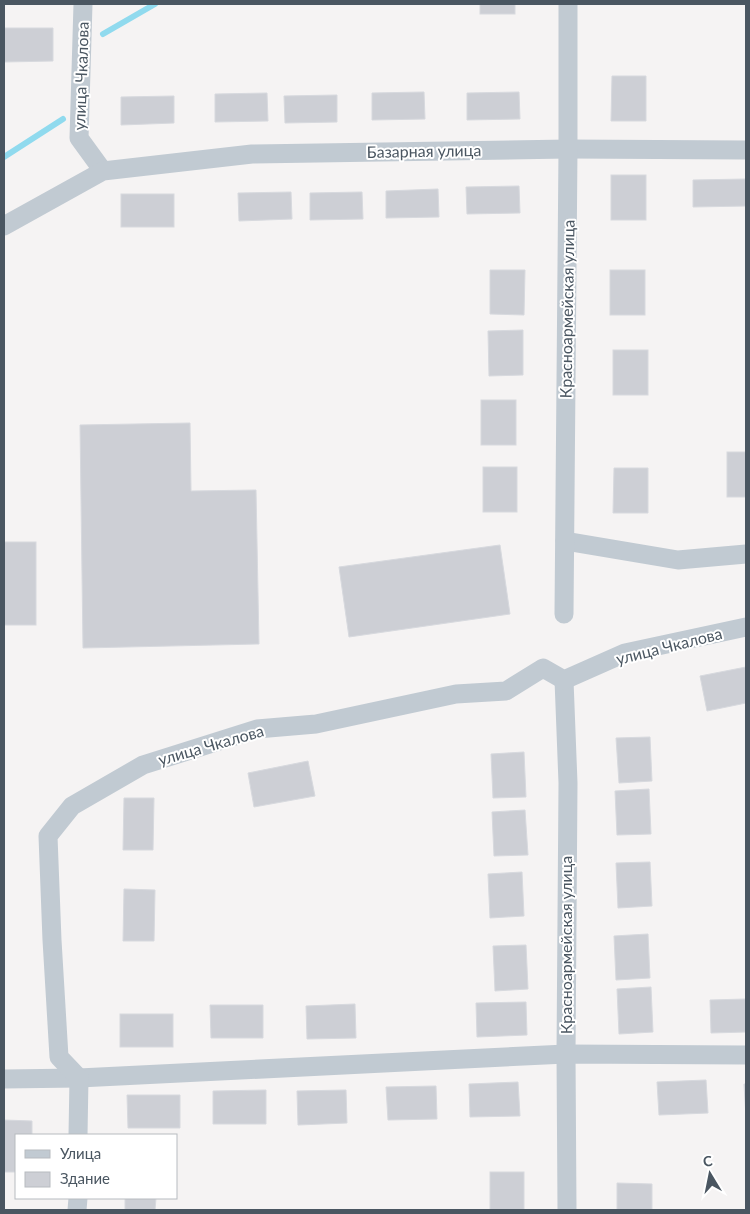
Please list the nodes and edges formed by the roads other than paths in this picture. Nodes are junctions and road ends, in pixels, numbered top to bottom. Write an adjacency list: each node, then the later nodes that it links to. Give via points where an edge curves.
1 (83, 4): 5 (street, улица Чкалова, via 79,138)
2 (568, 4): 3 (street, Красноармейская улица)
3 (568, 149): 4 (street, Базарная улица); 5 (street, Базарная улица, via 252,154); 7 (street, Красноармейская улица)
4 (746, 150)
5 (103, 171): 6 (street)
6 (4, 226)
7 (565, 541): 8 (street, via 678,560); 9 (street, Красноармейская улица)
8 (746, 554)
9 (564, 614)
10 (746, 628): 11 (street, улица Чкалова, via 625,653)
11 (564, 680): 12 (street, Красноармейская улица, via 568,783); 14 (street, улица Чкалова, via 542,668 506,691 456,694 316,724 257,729 143,765 72,806 48,836 59,1057)
12 (566, 1054): 13 (street); 14 (street); 17 (street, Красноармейская улица)
13 (746, 1055)
14 (79, 1078): 15 (street); 16 (street)
15 (4, 1079)
16 (78, 1134)
17 (567, 1210)

